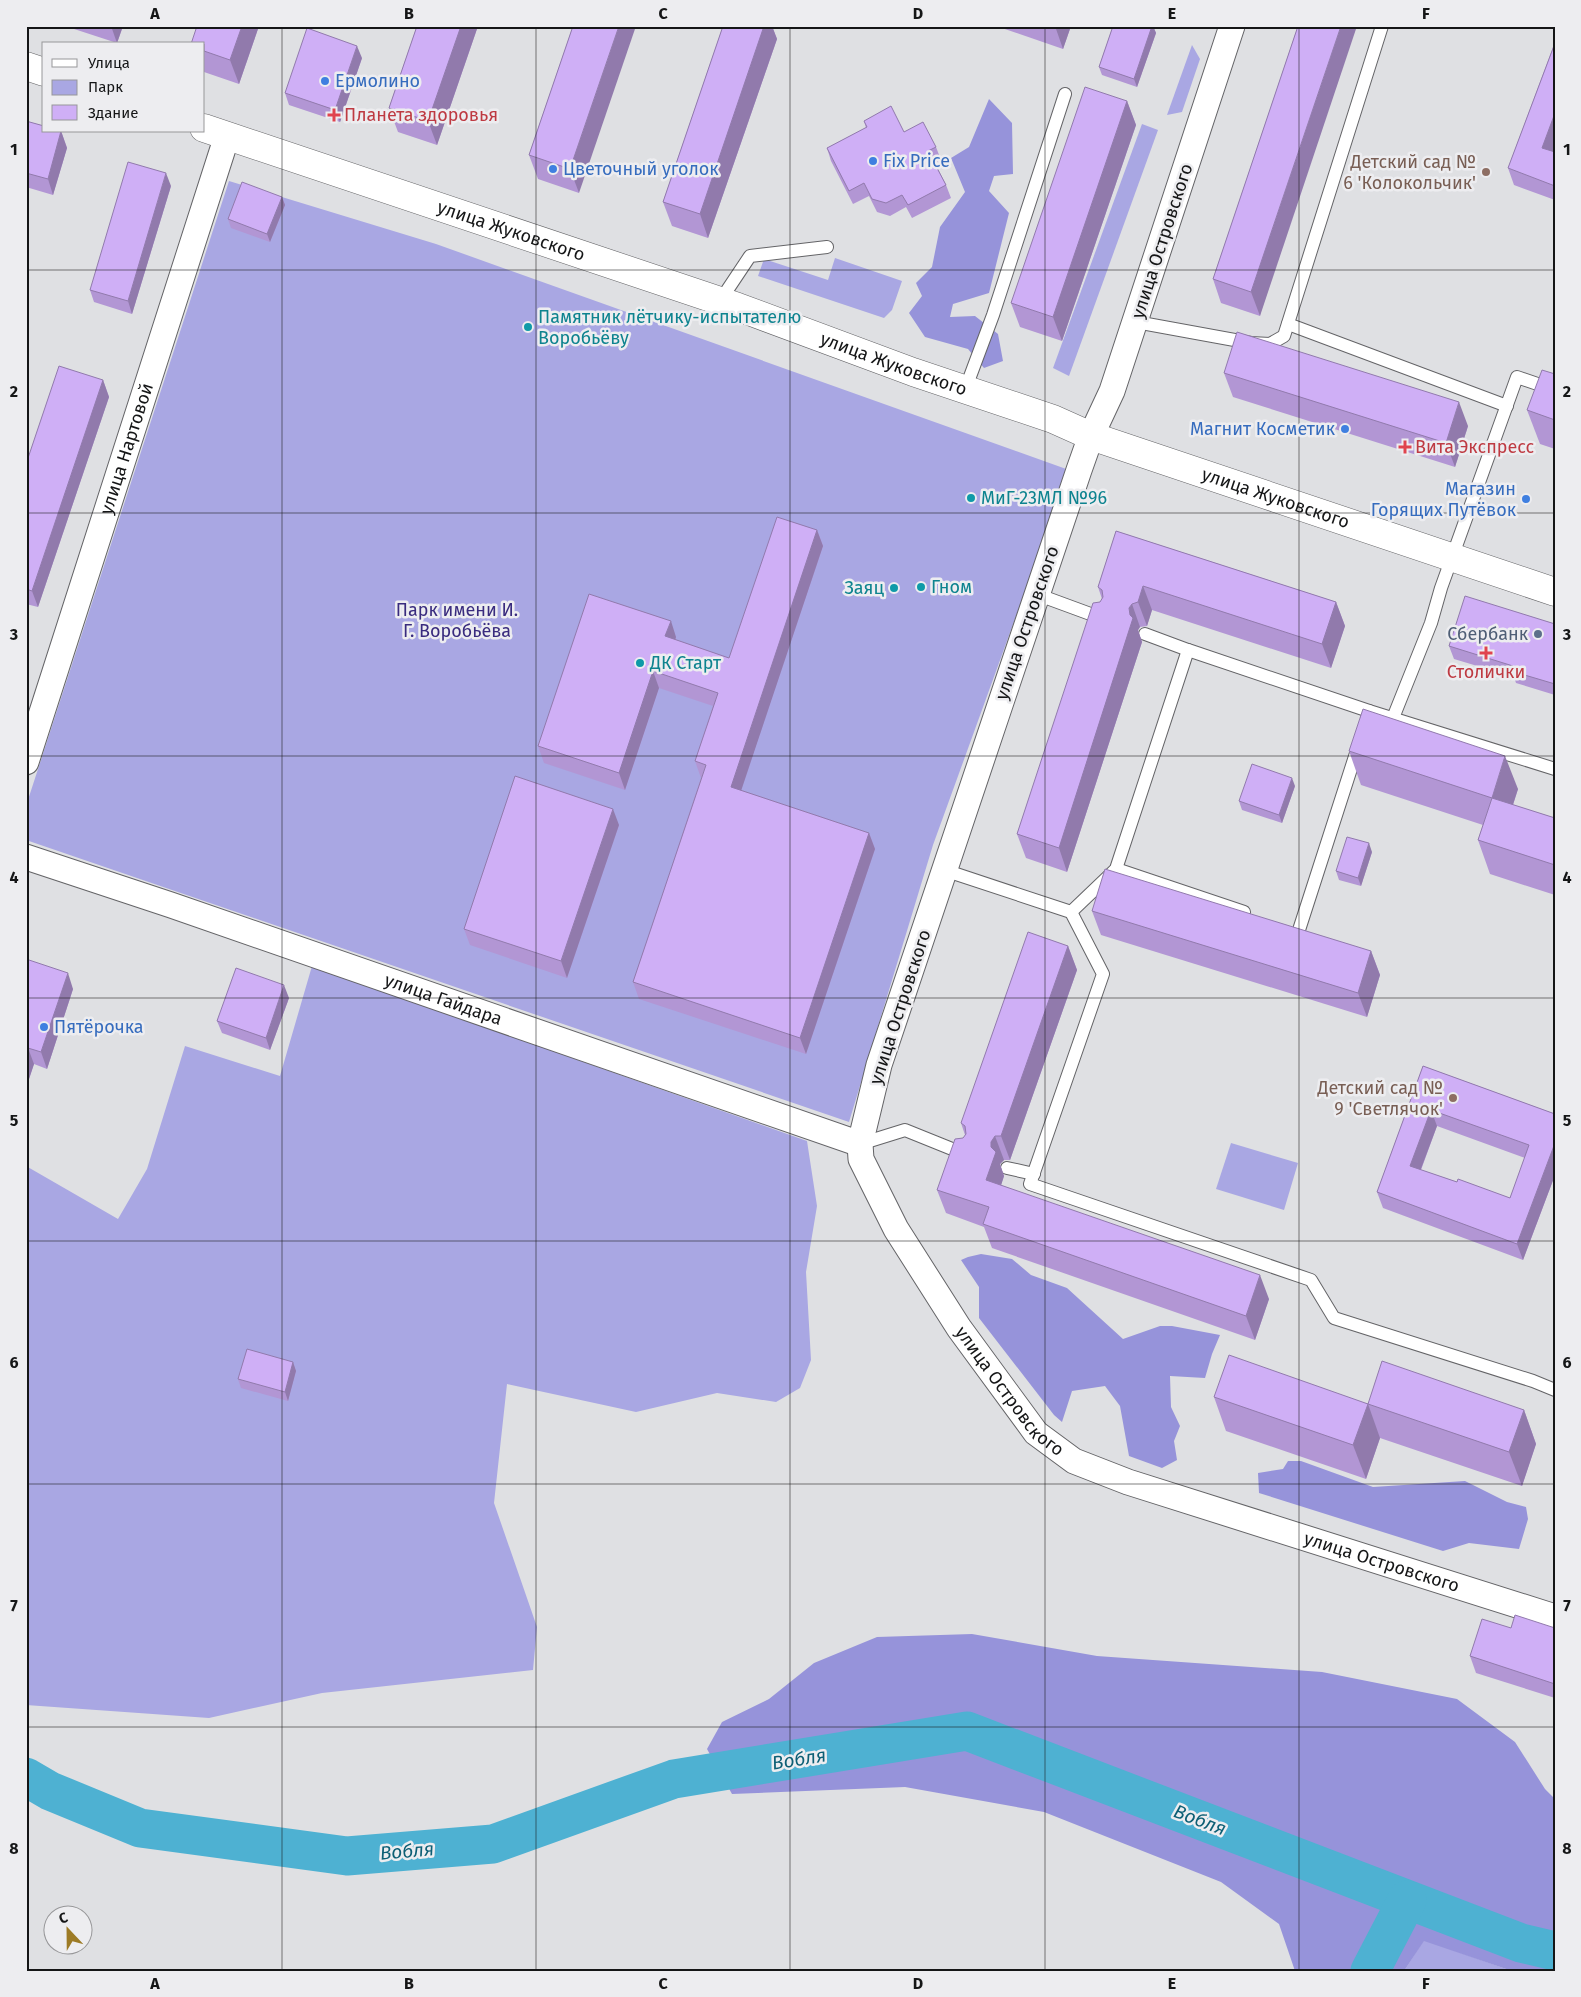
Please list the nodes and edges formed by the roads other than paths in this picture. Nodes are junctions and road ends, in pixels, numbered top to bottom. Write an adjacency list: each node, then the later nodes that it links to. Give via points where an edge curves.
1 (1232, 26): 9 (street, улица Островского)
2 (1382, 26): 10 (lane)
3 (26, 66): 4 (street)
4 (42, 71)
5 (1065, 94): 11 (lane, via 993,315)
6 (215, 132): 8 (street, улица Жуковского); 23 (street, улица Нартовой)
7 (827, 248): 8 (lane, via 750,256)
8 (720, 301): 11 (street, улица Жуковского)
9 (1136, 322): 10 (lane, via 1270,344 1284,336); 14 (street, улица Островского, via 1112,391)
10 (1288, 324): 13 (lane)
11 (965, 390): 14 (street, улица Жуковского)
12 (1555, 390): 13 (lane, via 1517,377)
13 (1507, 406): 15 (lane)
14 (1091, 436): 15 (street, улица Жуковского); 17 (street, улица Островского)
15 (1453, 558): 16 (street, улица Жуковского); 22 (lane)
16 (1555, 592)
17 (1036, 594): 18 (lane); 26 (street, улица Островского)
18 (1104, 619)
19 (1145, 634): 20 (lane)
20 (1188, 650): 21 (lane); 27 (lane)
21 (1369, 711): 22 (lane); 30 (lane)
22 (1393, 718): 24 (lane)
23 (26, 762)
24 (1555, 769)
25 (26, 858): 31 (street, улица Гайдара, via 172,905)
26 (944, 870): 28 (lane); 31 (street, улица Островского, via 879,1065)
27 (1116, 870): 28 (lane); 29 (lane)
28 (1072, 912): 34 (lane, via 1103,974)
29 (1254, 915)
30 (1299, 930)
31 (860, 1144): 32 (lane, via 905,1130); 36 (street, улица Островского, via 861,1159 896,1229 959,1328 1036,1434 1074,1460 1128,1482)
32 (967, 1155)
33 (1007, 1168): 34 (lane)
34 (1034, 1174): 35 (lane, via 1030,1184 1311,1280 1334,1318)
35 (1555, 1390)
36 (1555, 1617)

